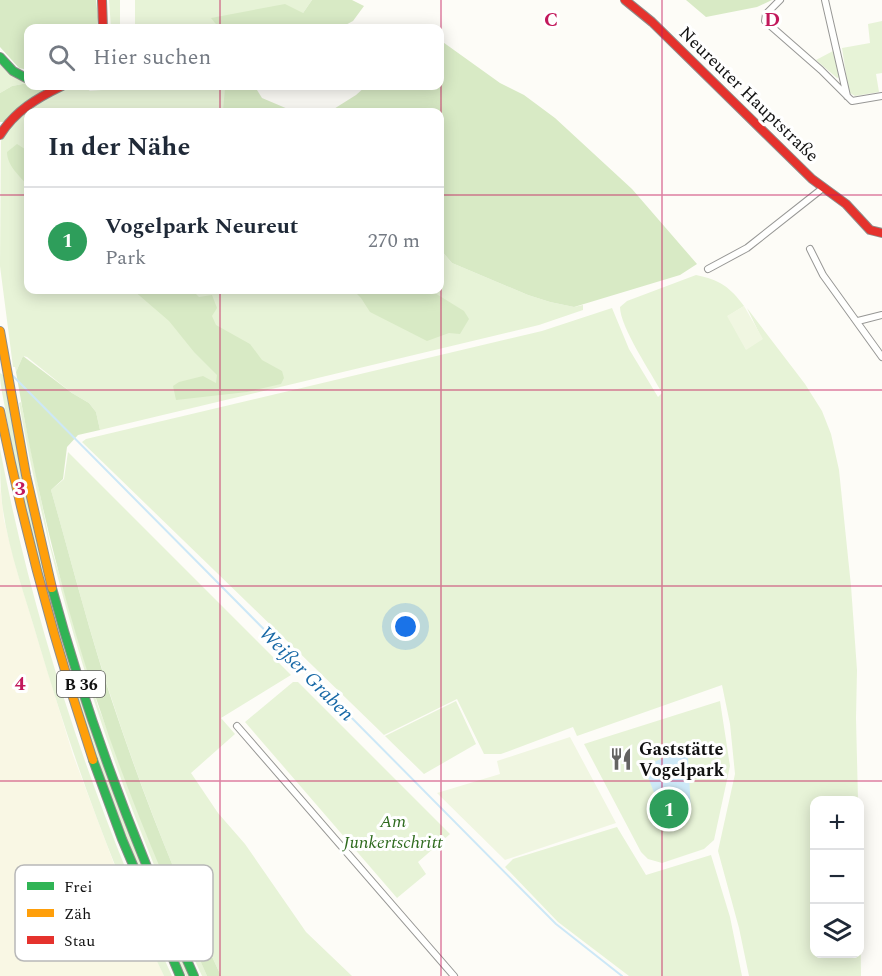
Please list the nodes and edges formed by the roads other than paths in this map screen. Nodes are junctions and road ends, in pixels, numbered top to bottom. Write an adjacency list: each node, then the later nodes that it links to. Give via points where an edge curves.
1 (102, 0): 6 (main road)
2 (107, 0): 7 (main road)
3 (626, 0): 16 (main road, Neureuter Hauptstraße)
4 (780, 0): 12 (street, via 766,14 765,21)
5 (825, 0): 12 (street)
6 (103, 24)
7 (108, 24)
8 (0, 57): 9 (main road)
9 (24, 77)
10 (55, 90): 14 (main road)
11 (882, 96): 12 (street, via 852,101)
12 (847, 97)
13 (24, 108): 15 (main road)
14 (24, 108)
15 (0, 135)
16 (823, 188): 17 (main road, Neureuter Hauptstraße, via 846,204 870,230); 19 (street, Neureuter Hauptstraße, via 747,248)
17 (882, 233)
18 (810, 249): 21 (street, via 826,280)
19 (708, 269)
20 (882, 315): 21 (street)
21 (858, 321): 23 (street)
22 (0, 331): 27 (main road, B 36, via 39,532 80,682)
23 (882, 357)
24 (0, 411): 26 (main road, B 36, via 36,574 74,707)
25 (237, 726): 32 (street)
26 (131, 865)
27 (147, 865)
28 (173, 961): 30 (main road, B 36)
29 (188, 961): 31 (main road, B 36)
30 (180, 976)
31 (194, 976)
32 (454, 976)

